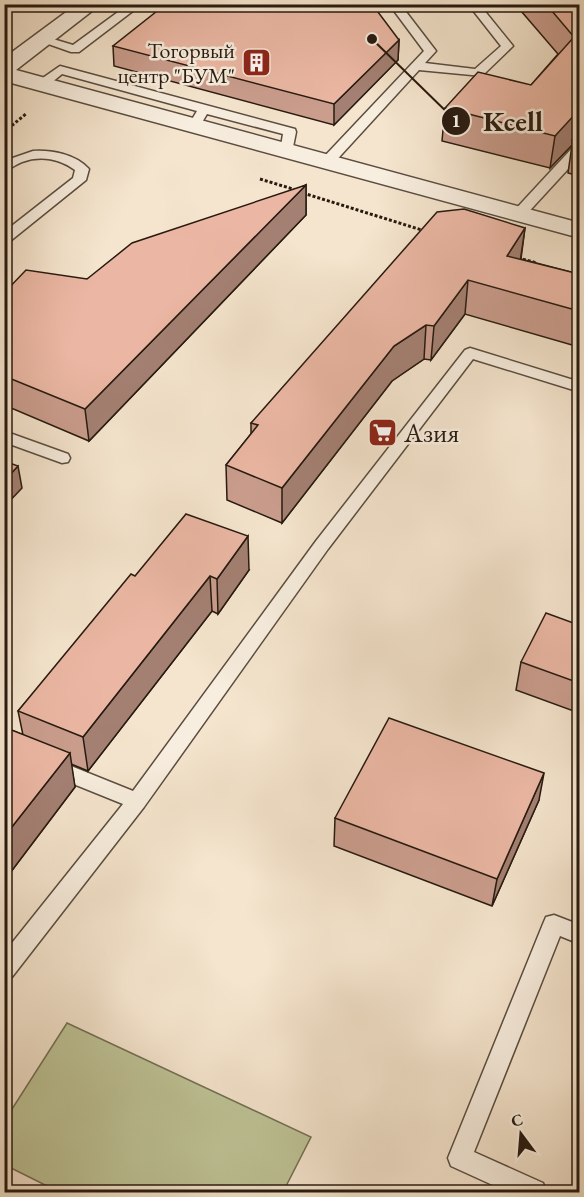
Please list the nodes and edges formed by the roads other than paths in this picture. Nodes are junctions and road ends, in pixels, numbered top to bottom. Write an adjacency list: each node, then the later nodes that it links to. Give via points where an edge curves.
1 (91, 4): 5 (street)
2 (136, 4): 5 (lane, via 75,49)
3 (394, 4): 6 (lane, via 430,51)
4 (473, 4): 6 (lane, via 507,46 478,73)
5 (43, 40): 7 (street)
6 (416, 66): 10 (lane)
7 (4, 69)
8 (4, 74): 10 (street, via 199,117 286,152)
9 (579, 148): 12 (lane)
10 (326, 163): 12 (street)
11 (4, 167): 14 (lane, via 20,157 51,155 73,161 82,169 82,175)
12 (518, 215): 13 (street)
13 (579, 231)
14 (4, 239)
15 (579, 387): 19 (lane, via 470,353 322,545)
16 (4, 436): 17 (lane)
17 (62, 458)
18 (4, 747): 19 (lane)
19 (137, 801): 21 (lane)
20 (579, 934): 22 (lane, via 554,924 460,1158)
21 (4, 970)
22 (534, 1192)

